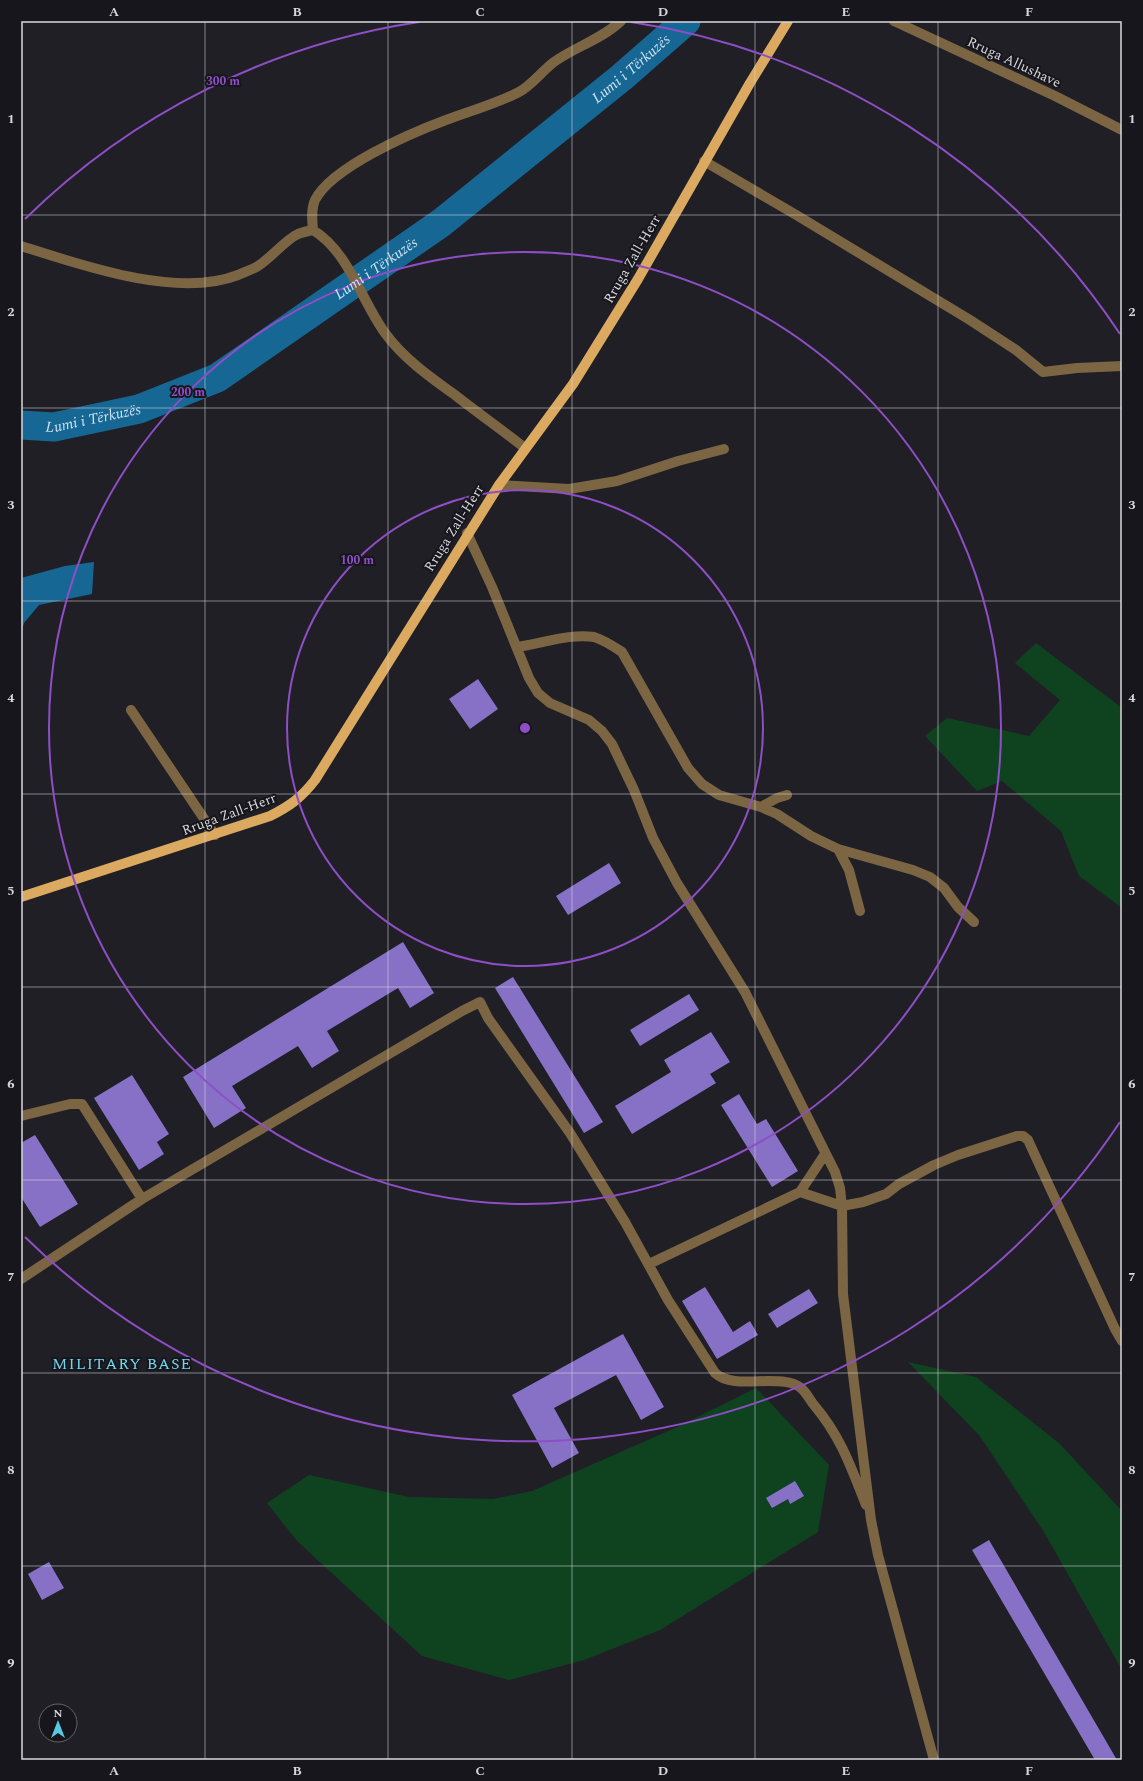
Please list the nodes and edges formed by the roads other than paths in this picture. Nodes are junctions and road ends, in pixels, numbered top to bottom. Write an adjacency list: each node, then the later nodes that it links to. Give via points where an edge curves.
1 (621, 21): 6 (street, via 610,31 554,62 521,91 444,121 350,166 328,184 316,200 312,210)
2 (788, 21): 5 (main road, Rruga Zall-Herr)
3 (894, 21): 4 (street, Rruga Allushave)
4 (1122, 129)
5 (704, 161): 8 (street, via 970,320 1016,350 1043,372); 9 (main road, Rruga Zall-Herr, via 638,279 577,378)
6 (313, 230): 7 (street, via 293,237 256,268 236,276 206,282 186,283 138,278); 9 (street, via 322,236 340,257 385,333 402,352 428,375)
7 (21, 246)
8 (1122, 366)
9 (525, 448): 11 (main road, Rruga Zall-Herr)
10 (724, 449): 11 (street, via 617,481 569,489)
11 (498, 485): 12 (main road, Rruga Zall-Herr)
12 (467, 533): 13 (street); 17 (main road, Rruga Zall-Herr, via 304,794 290,806 270,816)
13 (517, 647): 16 (street, via 576,637 594,638 609,643 622,652 688,768 702,784 719,795); 23 (street, via 538,693 550,703 589,720 612,744 634,790 652,838 745,992)
14 (131, 710): 17 (street)
15 (787, 795): 16 (street)
16 (761, 807): 18 (street)
17 (215, 835): 19 (main road, Rruga Zall-Herr)
18 (838, 849): 20 (street, via 848,870); 21 (street, via 930,877 944,888 958,908)
19 (21, 897)
20 (860, 911)
21 (974, 922)
22 (21, 1116): 25 (street, via 70,1104 82,1104)
23 (825, 1154): 24 (street); 26 (street, via 835,1172)
24 (800, 1192): 26 (street); 27 (street)
25 (142, 1199): 27 (street, via 480,1002 488,1018 570,1133); 28 (street)
26 (842, 1206): 29 (street, via 886,1194 917,1172 958,1155 1023,1136 1028,1140); 30 (street, via 843,1294)
27 (648, 1264): 30 (street, via 668,1300 719,1377 741,1382 782,1382 801,1389 832,1427 847,1455)
28 (21, 1279)
29 (1122, 1341)
30 (871, 1520): 31 (street, via 878,1555)
31 (934, 1760)

